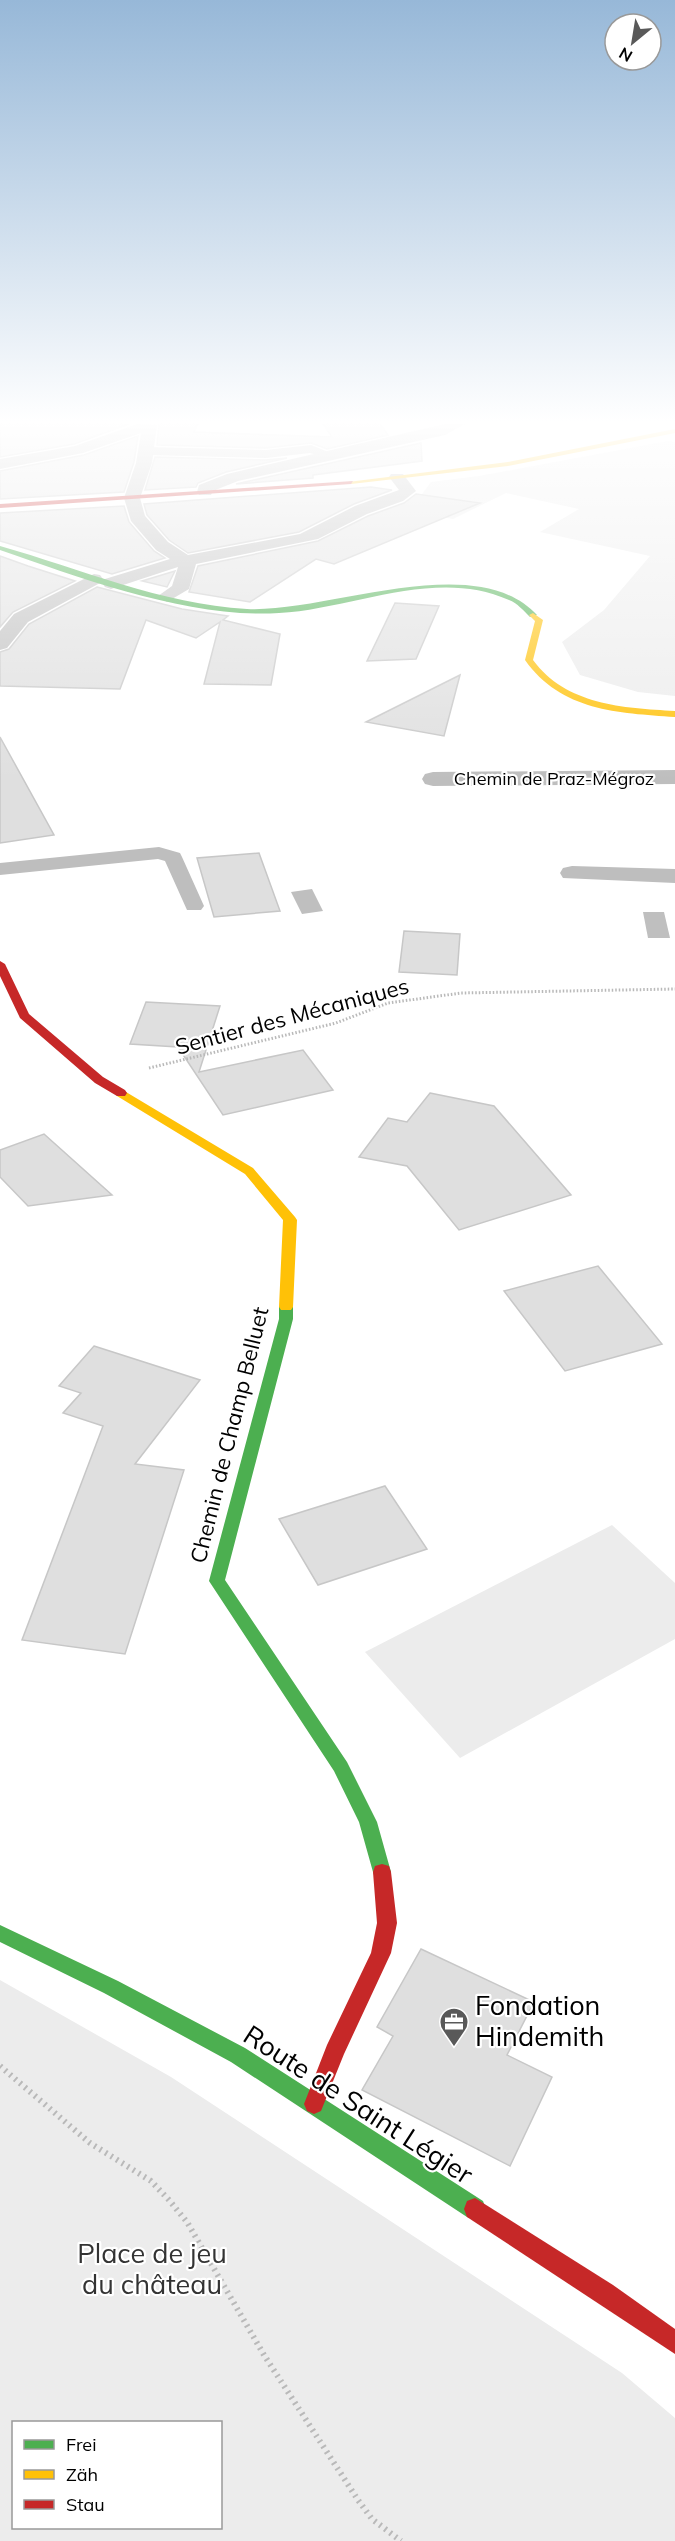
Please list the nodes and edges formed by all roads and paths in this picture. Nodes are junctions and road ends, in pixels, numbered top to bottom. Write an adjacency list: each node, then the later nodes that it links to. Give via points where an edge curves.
1 (159, 543): 4 (street)
2 (277, 543): 4 (street)
3 (0, 548): 5 (street)
4 (187, 562): 5 (street); 6 (street, via 180,589)
5 (103, 581): 6 (street); 7 (street, via 21,618)
6 (167, 596): 8 (street, via 222,609 268,612 313,609 434,585 498,594 519,601 539,620 528,656 534,672 543,680 571,695 606,705)
7 (0, 644)
8 (675, 714)
9 (675, 777): 10 (street, Chemin de Praz-Mégroz)
10 (432, 779)
11 (0, 868): 14 (lane, via 159,853 173,857)
12 (572, 873): 13 (street)
13 (675, 876)
14 (194, 906)
15 (0, 964): 16 (street, Chemin de Champ Belluet)
16 (5, 984): 18 (street, Chemin de Champ Belluet, via 24,1016)
17 (675, 989): 18 (path, Sentier des Mécaniques, via 461,993 388,1003 336,1023)
18 (99, 1080): 21 (street, Chemin de Champ Belluet, via 249,1171 290,1220 286,1319 218,1581 341,1767 368,1822 382,1872 387,1923 381,1953)
19 (0, 1933): 21 (street, Route de Saint Légier, via 238,2055)
20 (0, 2066): 23 (path, via 90,2143 151,2181 169,2200 187,2222 264,2355 351,2490 372,2519)
21 (314, 2104): 22 (street, Route de Saint Légier, via 605,2293)
22 (675, 2343)
23 (401, 2541)

